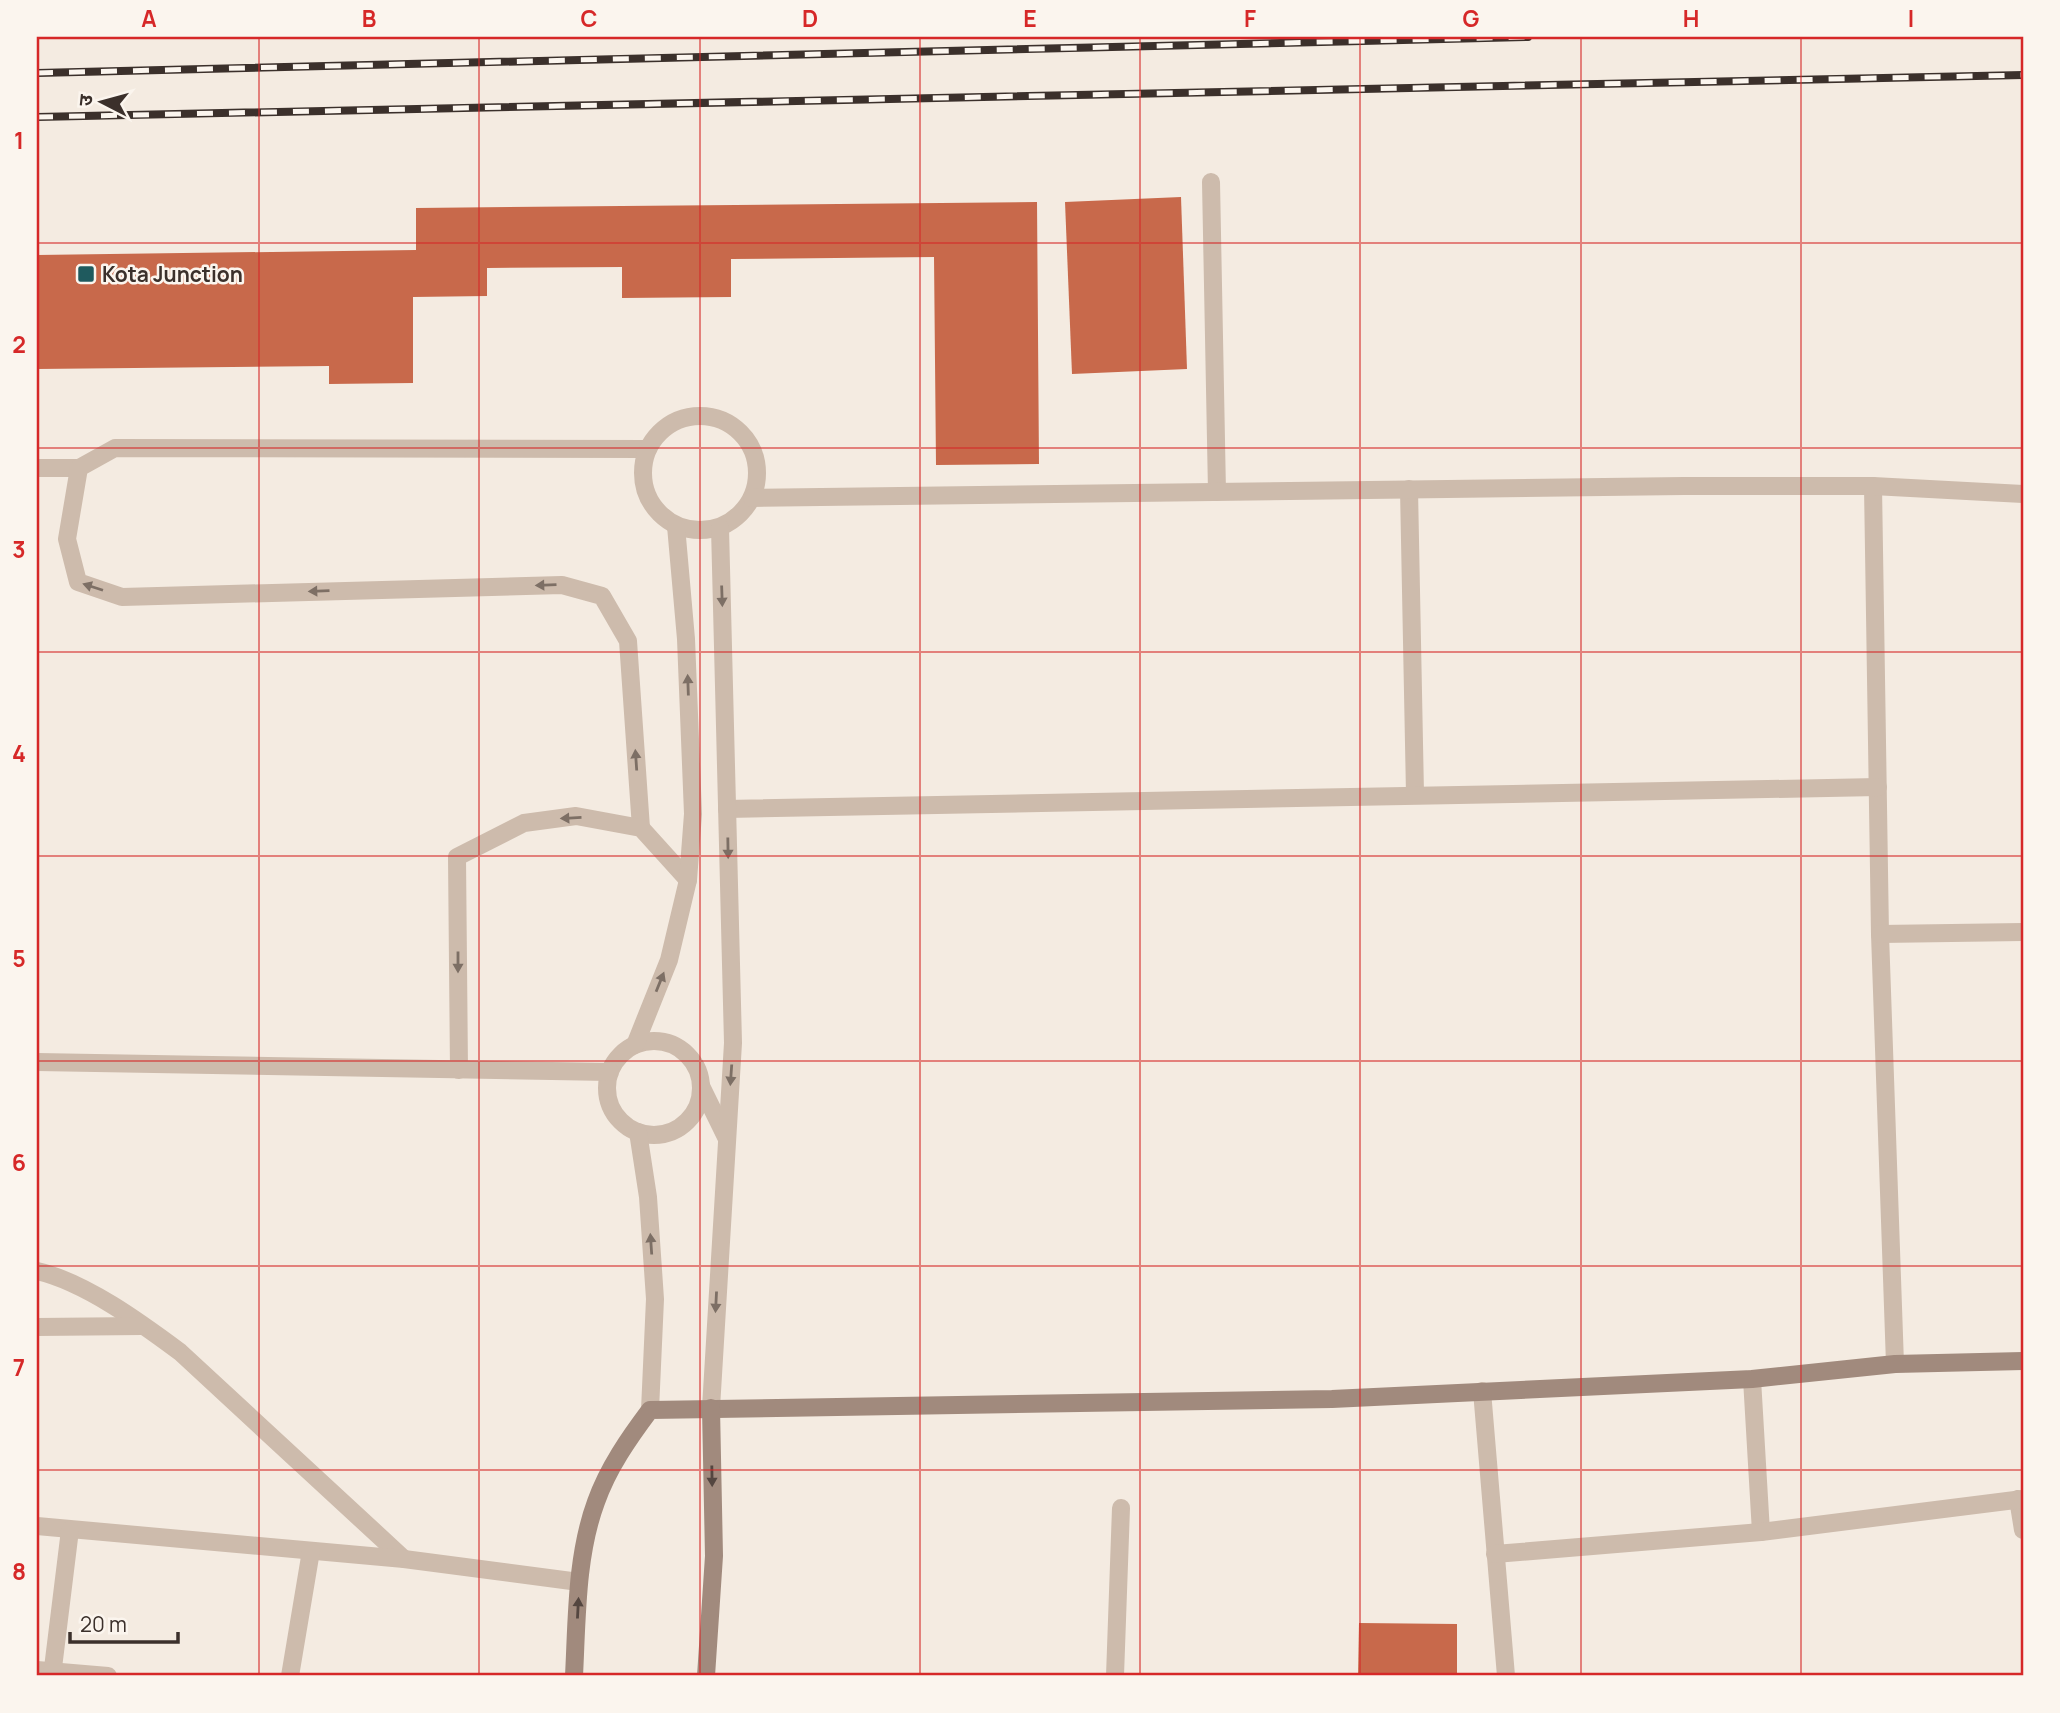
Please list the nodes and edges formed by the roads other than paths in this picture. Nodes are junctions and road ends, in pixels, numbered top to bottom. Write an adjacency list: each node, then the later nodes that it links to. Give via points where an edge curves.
1 (1210, 182): 7 (street)
2 (648, 449): 4 (street, via 115,448); 9 (street, via 662,431 681,419 703,416 724,421 743,434 754,454 758,476); 10 (street, via 643,471 646,493 658,512)
3 (37, 468): 4 (street)
4 (79, 468): 15 (street, one-way to 4, via 628,641 602,596 562,585 122,597 78,582 67,540)
5 (1873, 486): 6 (street); 8 (street); 12 (street)
6 (1409, 489): 7 (street); 13 (street)
7 (1217, 492): 9 (street)
8 (2023, 494)
9 (752, 498): 11 (street, via 739,516)
10 (676, 526): 11 (street, via 698,531); 16 (street, one-way to 10, via 693,814)
11 (720, 528): 14 (street, one-way to 14)
12 (1878, 788): 13 (street); 18 (street)
13 (1415, 794): 14 (street)
14 (727, 809): 25 (street, one-way to 25, via 733,1043)
15 (641, 828): 16 (street); 21 (street, one-way to 21, via 576,816 524,823 457,857)
16 (688, 880): 19 (street, one-way to 16, via 669,960)
17 (2023, 932): 18 (street)
18 (1880, 934): 30 (street)
19 (635, 1045): 22 (street, via 620,1056); 23 (street, via 653,1041 687,1053)
20 (37, 1062): 21 (street)
21 (459, 1070): 22 (street)
22 (610, 1072): 24 (street, via 611,1108)
23 (701, 1086): 24 (street, via 699,1105 689,1121 656,1135); 25 (street)
24 (638, 1132): 34 (street, one-way to 24, via 655,1299)
25 (726, 1138): 33 (street, one-way to 33)
26 (37, 1271): 27 (street, via 56,1275)
27 (146, 1326): 28 (street); 43 (street)
28 (37, 1327)
29 (2023, 1361): 30 (street)
30 (1895, 1364): 31 (street)
31 (1752, 1379): 32 (street); 40 (street)
32 (1482, 1391): 33 (street, via 1332,1399); 42 (street)
33 (711, 1408): 34 (street); 49 (street, one-way to 49, via 714,1556)
34 (650, 1410): 44 (street, via 621,1448 596,1503)
35 (2021, 1499): 39 (street); 40 (street)
36 (1121, 1508): 50 (street)
37 (37, 1526): 38 (street)
38 (70, 1530): 41 (street); 45 (street)
39 (2023, 1530)
40 (1760, 1532): 42 (street)
41 (311, 1551): 43 (street); 47 (street)
42 (1495, 1554): 51 (street)
43 (404, 1559): 44 (street)
44 (579, 1582): 48 (street, one-way to 44)
45 (47, 1673): 46 (street)
46 (108, 1676)
47 (289, 1676)
48 (573, 1676)
49 (706, 1676)
50 (1115, 1676)
51 (1506, 1676)

